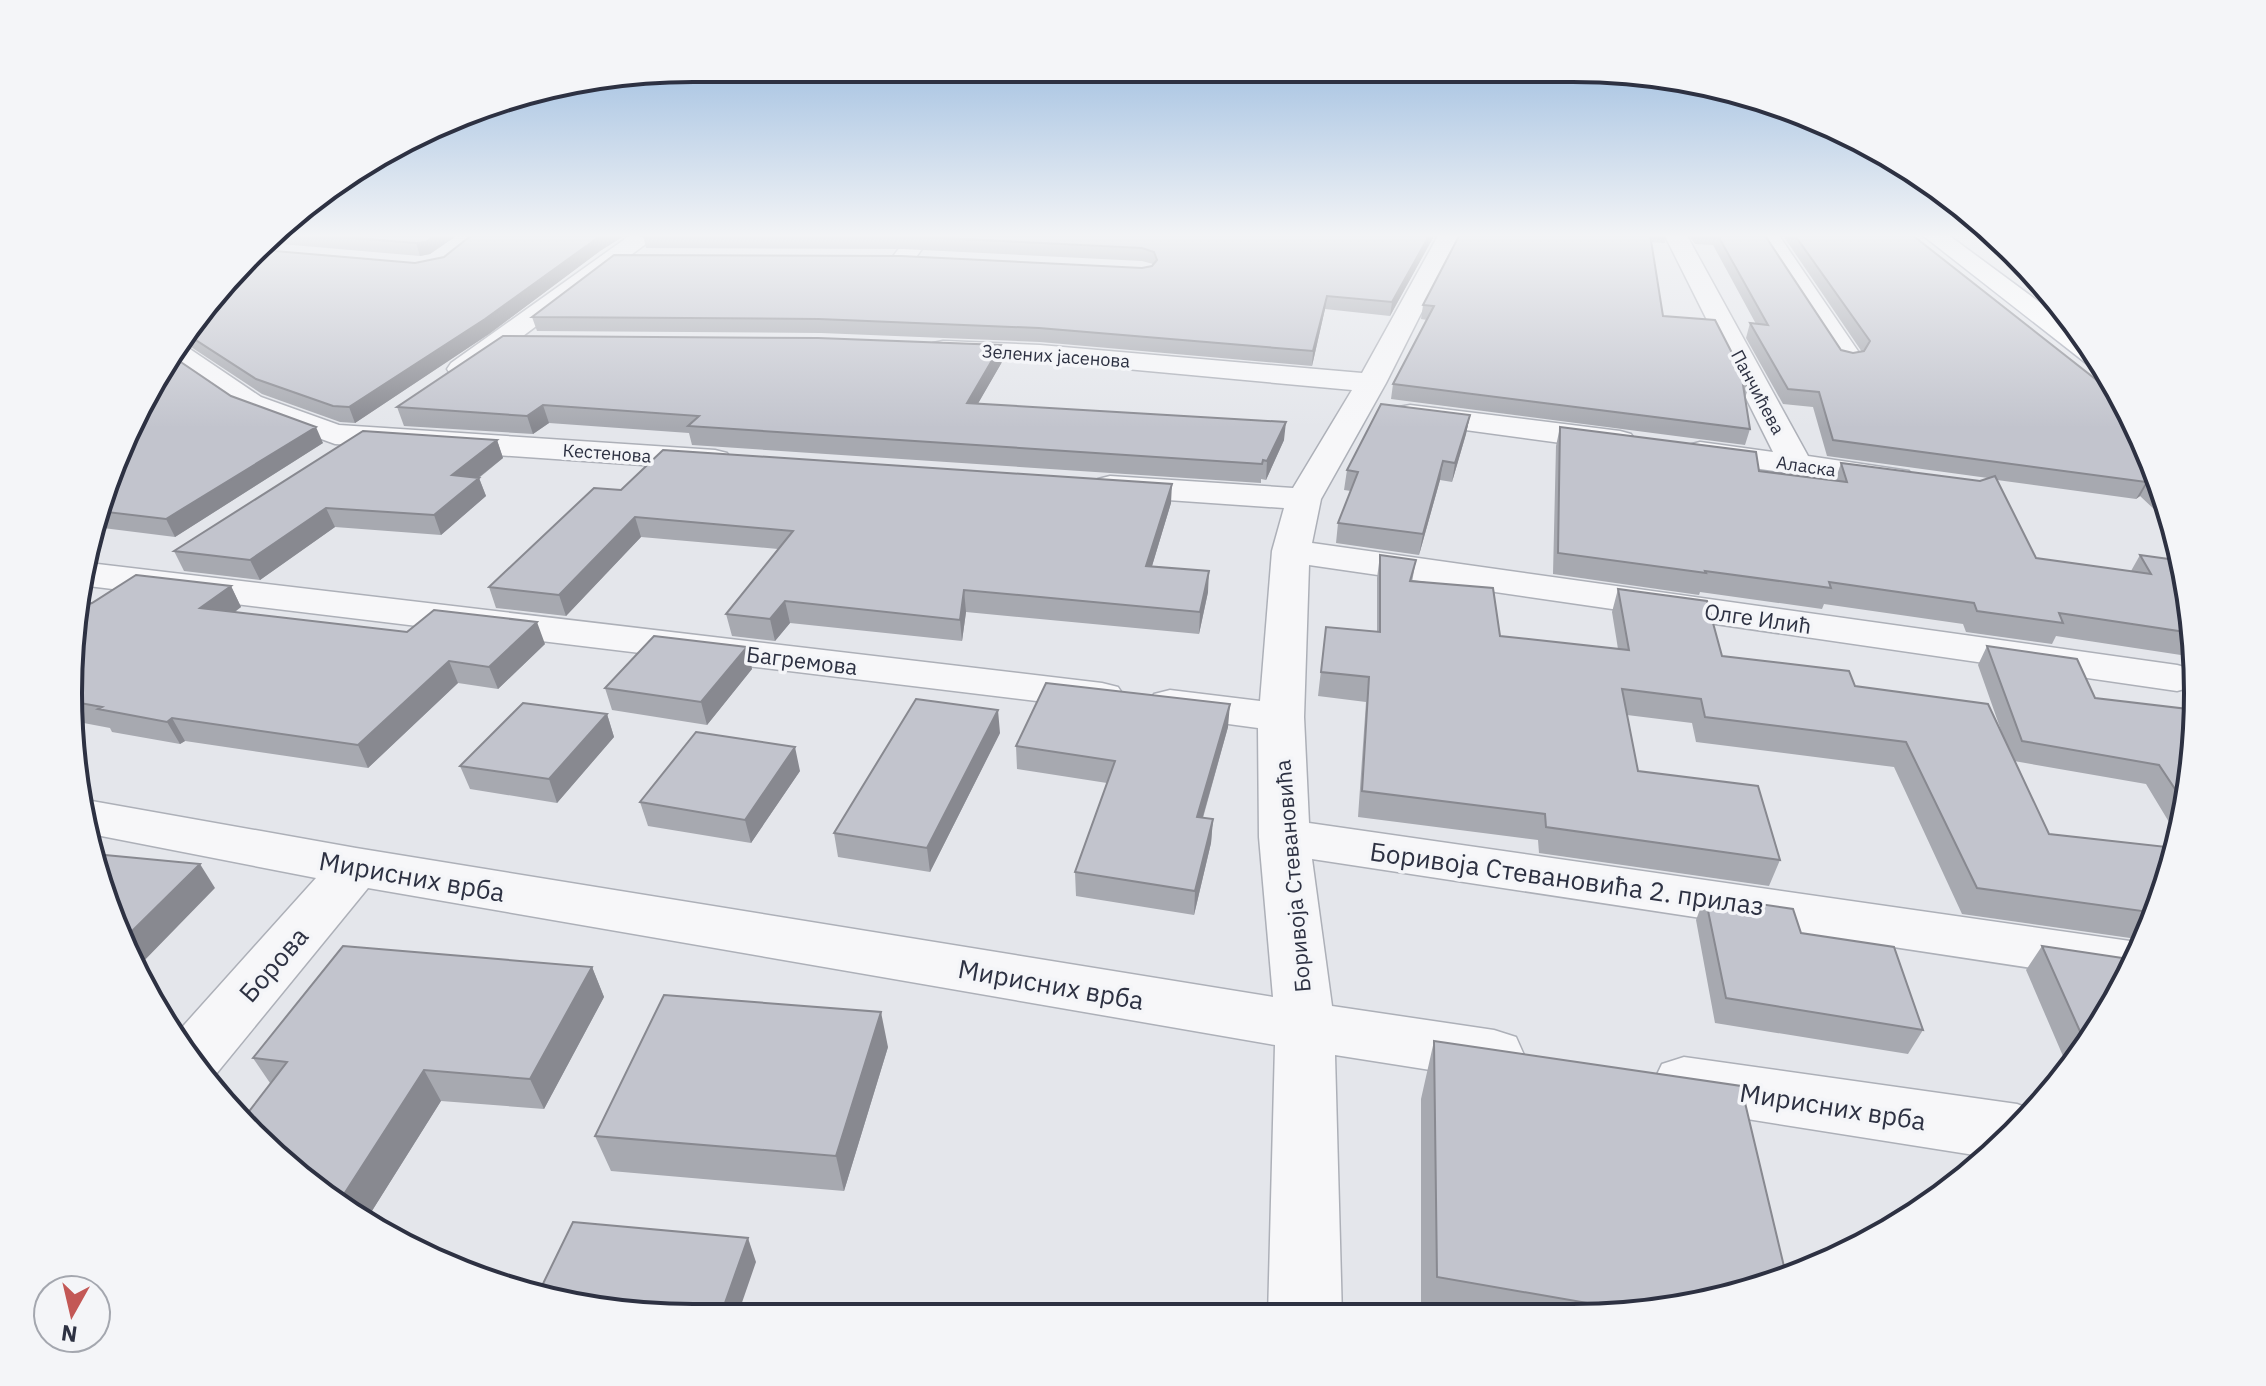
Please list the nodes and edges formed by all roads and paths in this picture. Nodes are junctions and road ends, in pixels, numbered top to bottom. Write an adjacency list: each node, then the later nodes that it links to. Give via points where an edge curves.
1 (557, 299): 7 (street)
2 (1415, 299): 13 (street, Боривоја Стевановића)
3 (1709, 299): 18 (street, Панчићева)
4 (1810, 299): 11 (street)
5 (2018, 299): 6 (main road)
6 (2069, 337)
7 (501, 342): 8 (street); 12 (street)
8 (547, 342)
9 (915, 348): 13 (street, Зелених јасенова, via 1040,353)
10 (184, 356): 15 (street, Кестенова, via 250,403 335,434)
11 (1848, 357)
12 (437, 385)
13 (1364, 395): 18 (street, Аласка); 21 (street, Боривоја Стевановића)
14 (399, 411): 15 (street)
15 (361, 437): 16 (street); 17 (street, Кестенова)
16 (321, 463)
17 (754, 463)
18 (1796, 465): 19 (street, Аласка)
19 (1927, 482)
20 (1084, 485): 21 (street)
21 (1304, 499): 22 (street, Боривоја Стевановића)
22 (1291, 551): 26 (street, Олге Илић); 27 (street, Боривоја Стевановића)
23 (173, 556): 24 (street)
24 (132, 581): 25 (street, Багремова); 27 (street, Багремова)
25 (91, 591)
26 (2177, 678)
27 (1281, 717): 29 (street, Боривоја Стевановића)
28 (95, 817): 30 (street, Мирисних врба)
29 (1284, 837): 31 (street, Боривоја Стевановића 2. прилаз); 32 (street, Боривоја Стевановића)
30 (356, 867): 32 (street, Мирисних врба); 33 (street, Борова)
31 (2122, 960)
32 (1305, 1026): 34 (street, Мирисних врба); 37 (street, Боривоја Стевановића)
33 (198, 1051)
34 (1542, 1062)
35 (1637, 1076): 36 (street, Мирисних врба)
36 (1999, 1130)
37 (1305, 1304)

